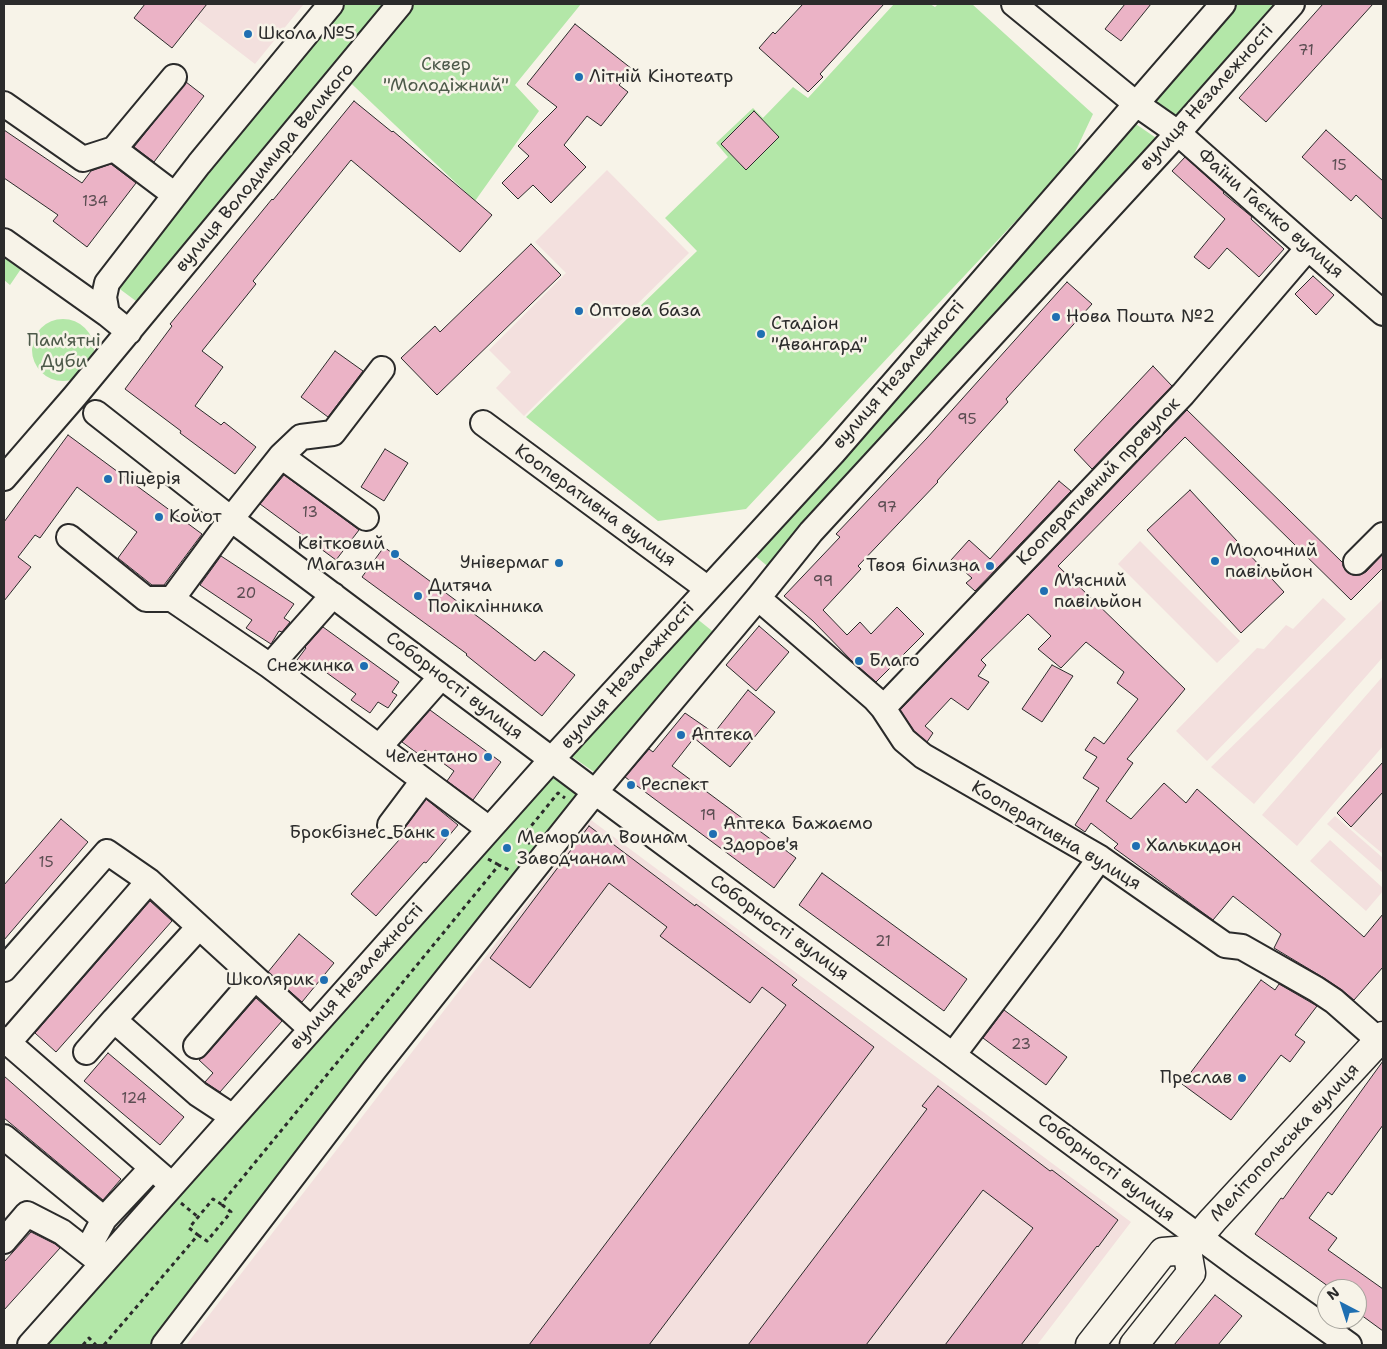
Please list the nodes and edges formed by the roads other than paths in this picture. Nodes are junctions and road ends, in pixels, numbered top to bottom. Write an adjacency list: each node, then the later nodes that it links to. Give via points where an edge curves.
1 (331, 4): 11 (street)
2 (400, 4): 16 (street, вулиця Володимира Великого)
3 (1014, 4): 7 (street, Фаїни Гаєнко вулиця)
4 (1222, 4): 7 (street, вулиця Незалежності)
5 (1292, 4): 9 (street, вулиця Незалежності)
6 (174, 77): 10 (street)
7 (1136, 102): 9 (street, Фаїни Гаєнко вулиця); 27 (street, вулиця Незалежності, via 833,453)
8 (4, 104): 10 (street, via 83,160)
9 (1178, 133): 13 (street, Фаїни Гаєнко вулиця); 29 (street, вулиця Незалежності, via 811,532)
10 (114, 149): 11 (street)
11 (175, 195): 15 (street, via 107,283 104,297)
12 (4, 241): 15 (street)
13 (1308, 248): 14 (street, Фаїни Гаєнко вулиця); 33 (street, Кооперативний провулок, via 1184,394)
14 (1383, 312)
15 (107, 314): 16 (street)
16 (129, 332): 21 (street, вулиця Володимира Великого)
17 (382, 370): 20 (street, via 334,434 301,437)
18 (96, 412): 23 (street, Соборності вулиця)
19 (482, 423): 27 (street, Кооперативна вулиця)
20 (281, 456): 22 (street); 23 (street)
21 (7, 470)
22 (366, 518)
23 (231, 519): 28 (street, Соборності вулиця); 30 (street)
24 (1383, 535): 26 (street)
25 (69, 537): 30 (street, via 146,599)
26 (1356, 562)
27 (708, 589): 35 (street, вулиця Незалежності)
28 (333, 595): 31 (street); 32 (street, Соборності вулиця)
29 (758, 598): 33 (street, Кооперативна вулиця); 37 (street, вулиця Незалежності)
30 (172, 599): 31 (street)
31 (270, 666): 34 (street)
32 (441, 677): 34 (street); 35 (street, Соборності вулиця)
33 (883, 708): 40 (street, Кооперативна вулиця, via 904,740 923,756)
34 (380, 746): 36 (street)
35 (552, 759): 37 (street, Соборності вулиця); 39 (street, вулиця Незалежності)
36 (423, 781): 38 (street); 39 (street)
37 (595, 792): 51 (street, Соборності вулиця); 61 (street, вулиця Незалежності, via 374,1070)
38 (390, 825)
39 (489, 829): 46 (street, вулиця Незалежності)
40 (1100, 858): 47 (street, Кооперативна вулиця, via 1225,945 1242,947 1316,990); 51 (street)
41 (149, 881): 42 (street); 43 (street, via 107,852); 48 (street)
42 (199, 927): 44 (street); 45 (street)
43 (4, 969)
44 (255, 978): 46 (street); 49 (street)
45 (114, 1020): 50 (street); 52 (street, via 198,1094)
46 (311, 1029): 52 (street, вулиця Незалежності)
47 (1382, 1040): 58 (main road, Мелітопольська вулиця)
48 (6, 1041): 54 (street)
49 (196, 1046)
50 (86, 1052)
51 (953, 1055): 58 (street, Соборності вулиця)
52 (233, 1117): 55 (street, вулиця Незалежності)
53 (4, 1137): 56 (street)
54 (152, 1169): 55 (street); 56 (street)
55 (172, 1186): 59 (street, вулиця Незалежності)
56 (104, 1219): 59 (street)
57 (4, 1241): 59 (street, via 27,1214 62,1232)
58 (1193, 1243): 62 (main road, via 1163,1252); 63 (main road, via 1190,1273); 64 (street, Соборності вулиця)
59 (95, 1257): 60 (street, вулиця Незалежності)
60 (30, 1345)
61 (164, 1345)
62 (1090, 1345)
63 (1134, 1345)
64 (1349, 1345)

